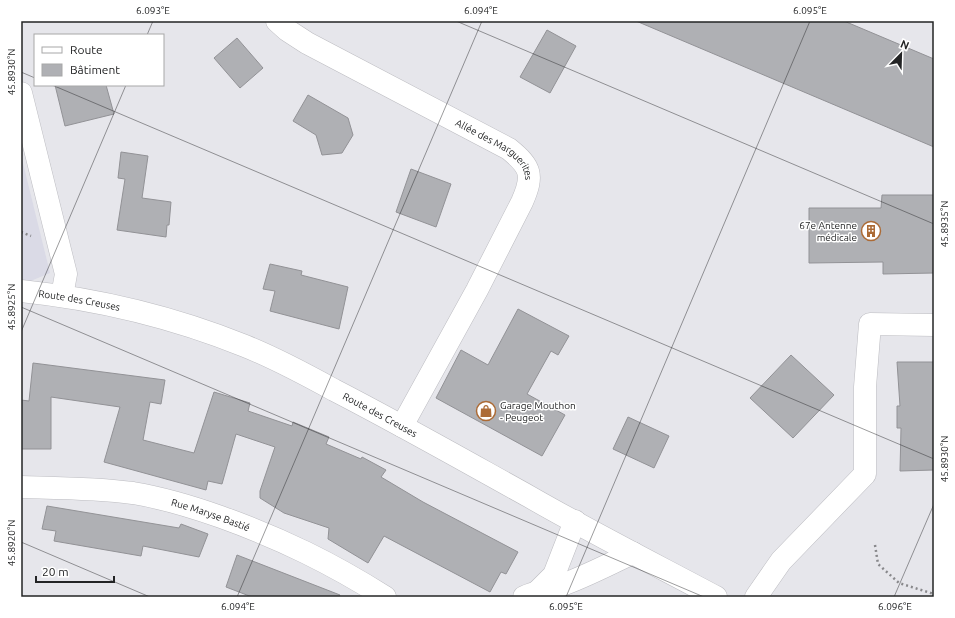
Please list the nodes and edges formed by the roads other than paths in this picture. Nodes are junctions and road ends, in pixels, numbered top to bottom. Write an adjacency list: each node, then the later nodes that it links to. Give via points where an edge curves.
1 (277, 21): 6 (street, Allée des Marguerites, via 307,43 509,149 527,167 530,177 522,202)
2 (21, 93): 4 (street, via 66,274)
3 (21, 292): 4 (street, Route des Creuses)
4 (62, 296): 6 (street, Route des Creuses, via 161,317 246,346 280,361)
5 (934, 325): 13 (street, via 870,324 865,387 865,474 781,561)
6 (402, 426): 8 (street, Route des Creuses)
7 (21, 487): 11 (street, Rue Maryse Bastié, via 82,488 173,502 264,532 310,553)
8 (575, 521): 9 (street, Route des Creuses); 10 (street, via 554,575)
9 (633, 553): 10 (street, via 559,586); 12 (street, Route des Creuses)
10 (531, 594)
11 (385, 597)
12 (716, 597)
13 (756, 597)

